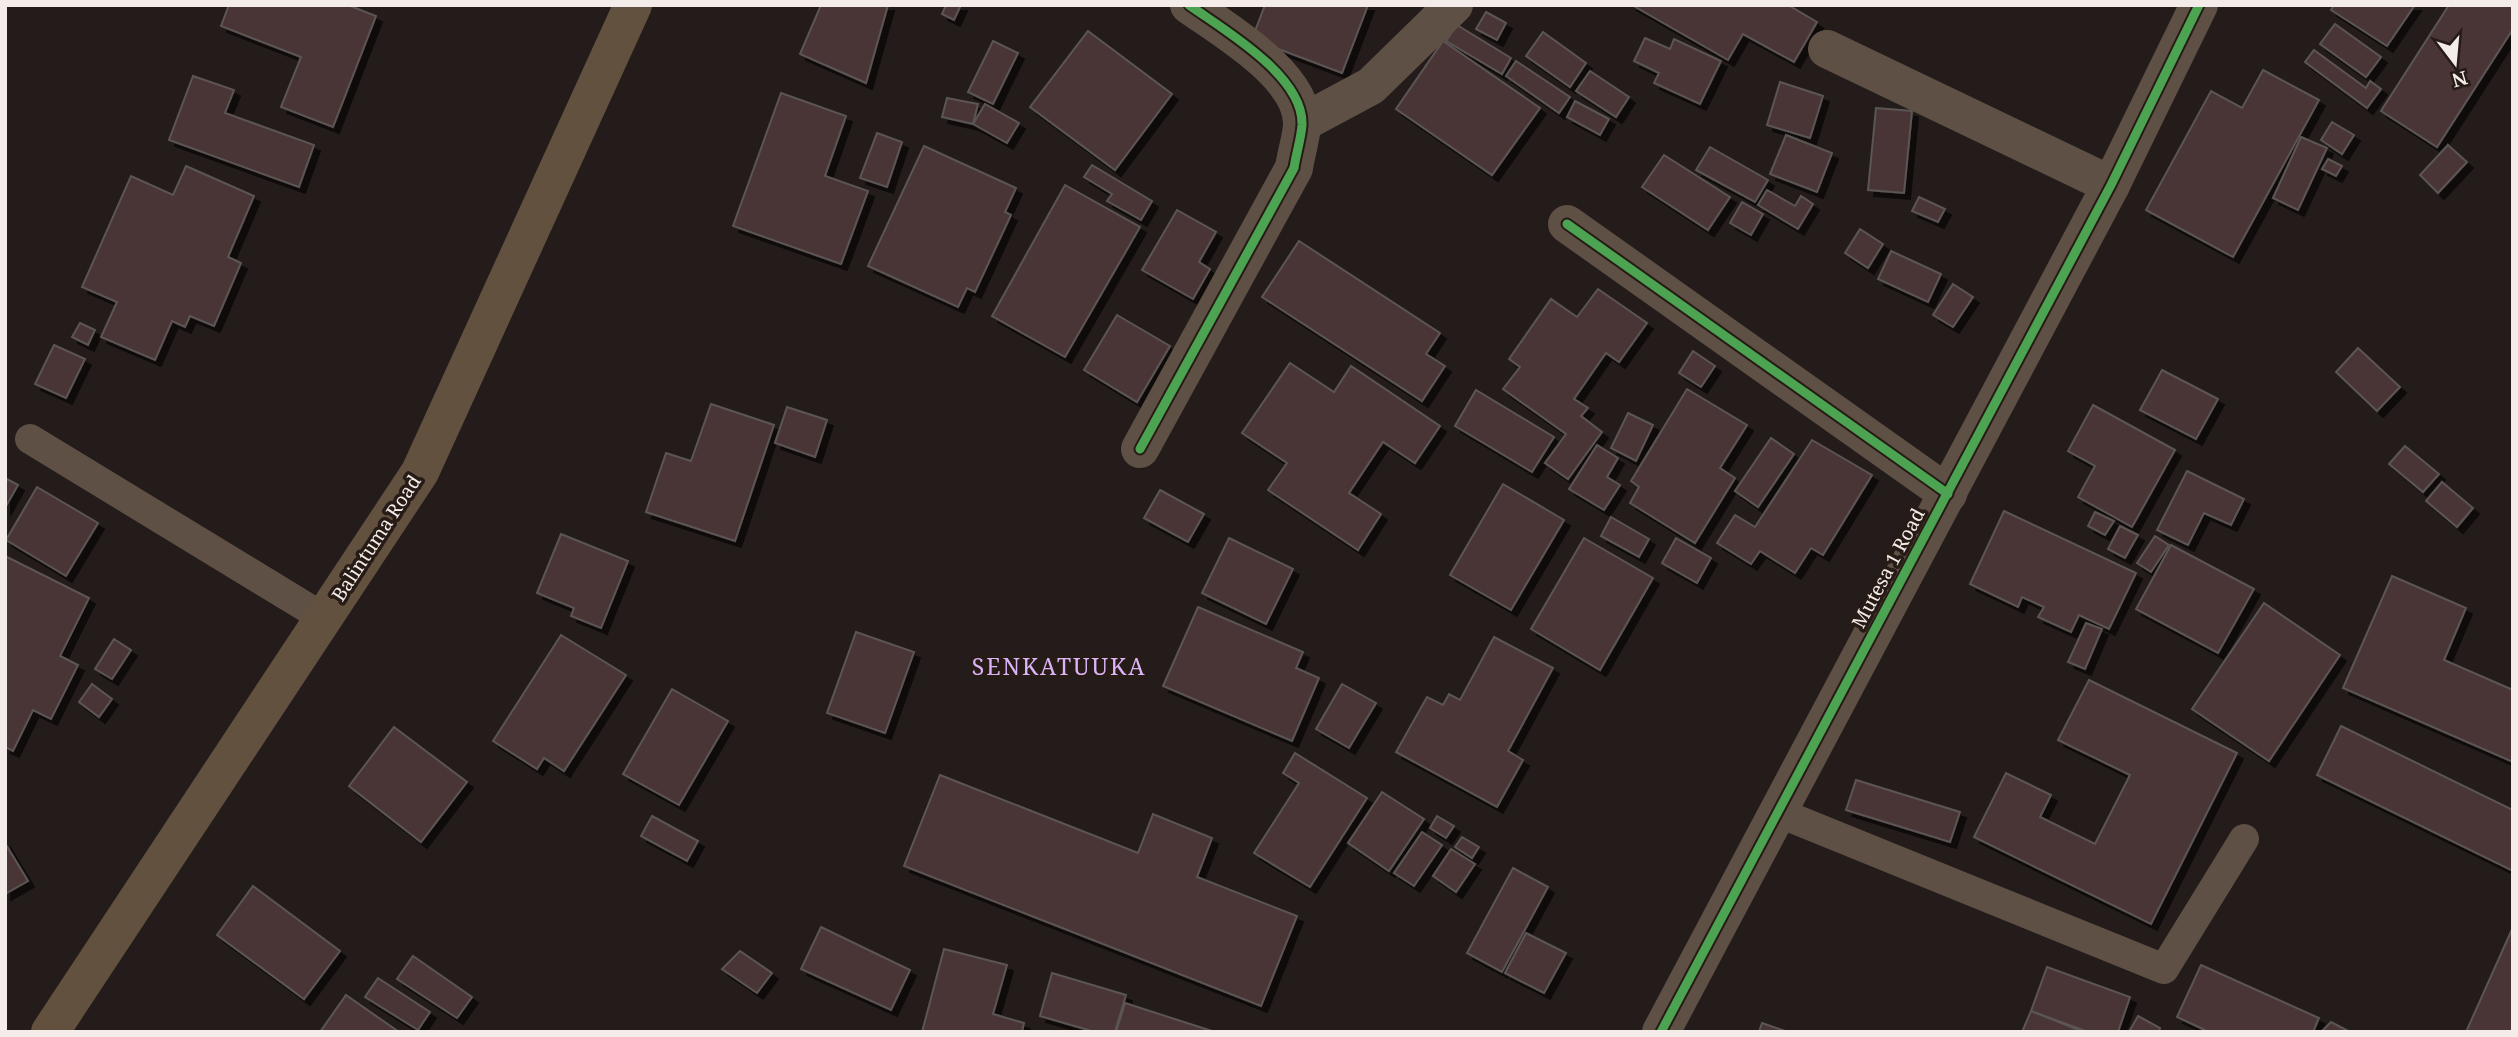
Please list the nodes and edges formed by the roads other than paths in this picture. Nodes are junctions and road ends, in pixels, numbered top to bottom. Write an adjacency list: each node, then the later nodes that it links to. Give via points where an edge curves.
1 (633, 5): 12 (main road, Balintuma Road, via 420,472)
2 (1189, 5): 6 (street, via 1273,69 1294,95)
3 (1454, 5): 6 (street, via 1371,86)
4 (2199, 5): 7 (street, Mutesa 1 Road)
5 (1827, 49): 7 (street)
6 (1302, 123): 10 (street, via 1294,168)
7 (2111, 185): 11 (street, Mutesa 1 Road)
8 (1567, 224): 11 (street)
9 (30, 439): 12 (lane)
10 (1139, 449)
11 (1948, 494): 13 (street, Mutesa 1 Road)
12 (324, 618): 15 (main road, Balintuma Road)
13 (1777, 812): 14 (lane, via 2164,969); 16 (street, Mutesa 1 Road)
14 (2245, 839)
15 (50, 1032)
16 (1661, 1032)

